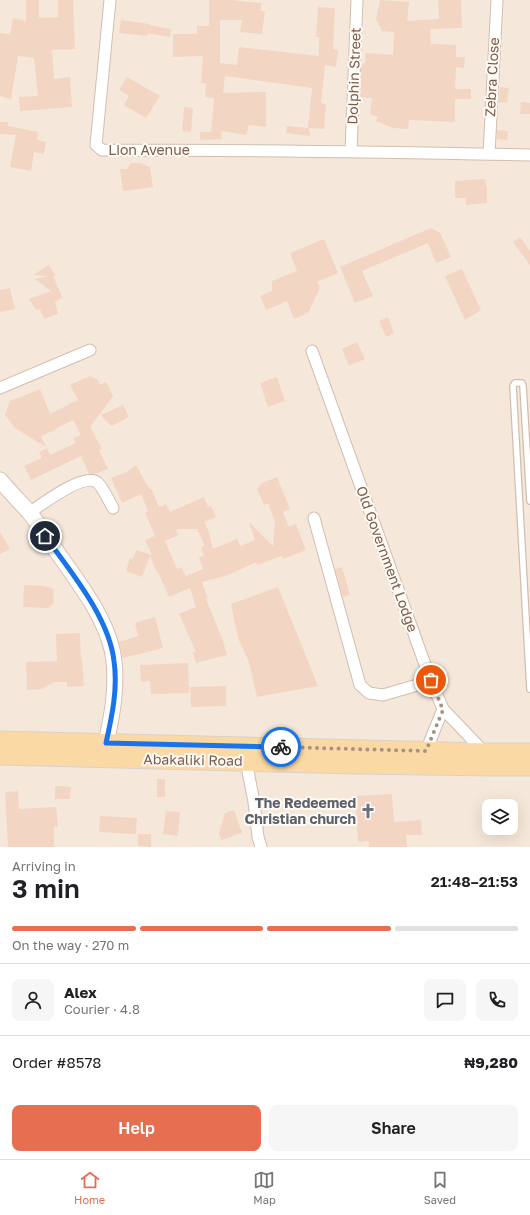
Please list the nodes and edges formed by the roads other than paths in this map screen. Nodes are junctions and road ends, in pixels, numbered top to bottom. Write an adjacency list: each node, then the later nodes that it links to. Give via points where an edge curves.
1 (110, 0): 4 (street, Lion Avenue, via 96,145 100,150)
2 (357, 0): 4 (street, Dolphin Street)
3 (496, 0): 5 (street, Zebra Close)
4 (351, 152): 5 (street)
5 (489, 154): 6 (street)
6 (530, 155)
7 (90, 350): 9 (street)
8 (312, 351): 17 (street, Old Government Lodge)
9 (0, 388)
10 (0, 480): 14 (street)
11 (530, 503): 12 (lane); 12 (lane, via 523,386 522,383 516,382 513,386)
12 (520, 505): 16 (lane)
13 (113, 508): 14 (street, via 98,483 91,480 64,490)
14 (29, 513): 21 (street, via 78,581 104,627 114,660 116,684)
15 (314, 518): 17 (street, via 360,685 370,693 383,694)
16 (528, 624): 18 (lane)
17 (431, 680): 19 (street, Old Government Lodge)
18 (530, 690)
19 (443, 710): 24 (street); 25 (street, Old Government Lodge, via 472,740)
20 (0, 740): 21 (main road, Abakaliki Road)
21 (106, 743): 24 (main road, Abakaliki Road)
22 (530, 752): 25 (main road, Abakaliki Road)
23 (0, 756): 26 (main road, Abakaliki Road)
24 (425, 758): 25 (main road, Abakaliki Road); 26 (main road, Abakaliki Road)
25 (486, 760): 27 (main road, Abakaliki Road)
26 (246, 761): 28 (street)
27 (530, 767)
28 (261, 847)

